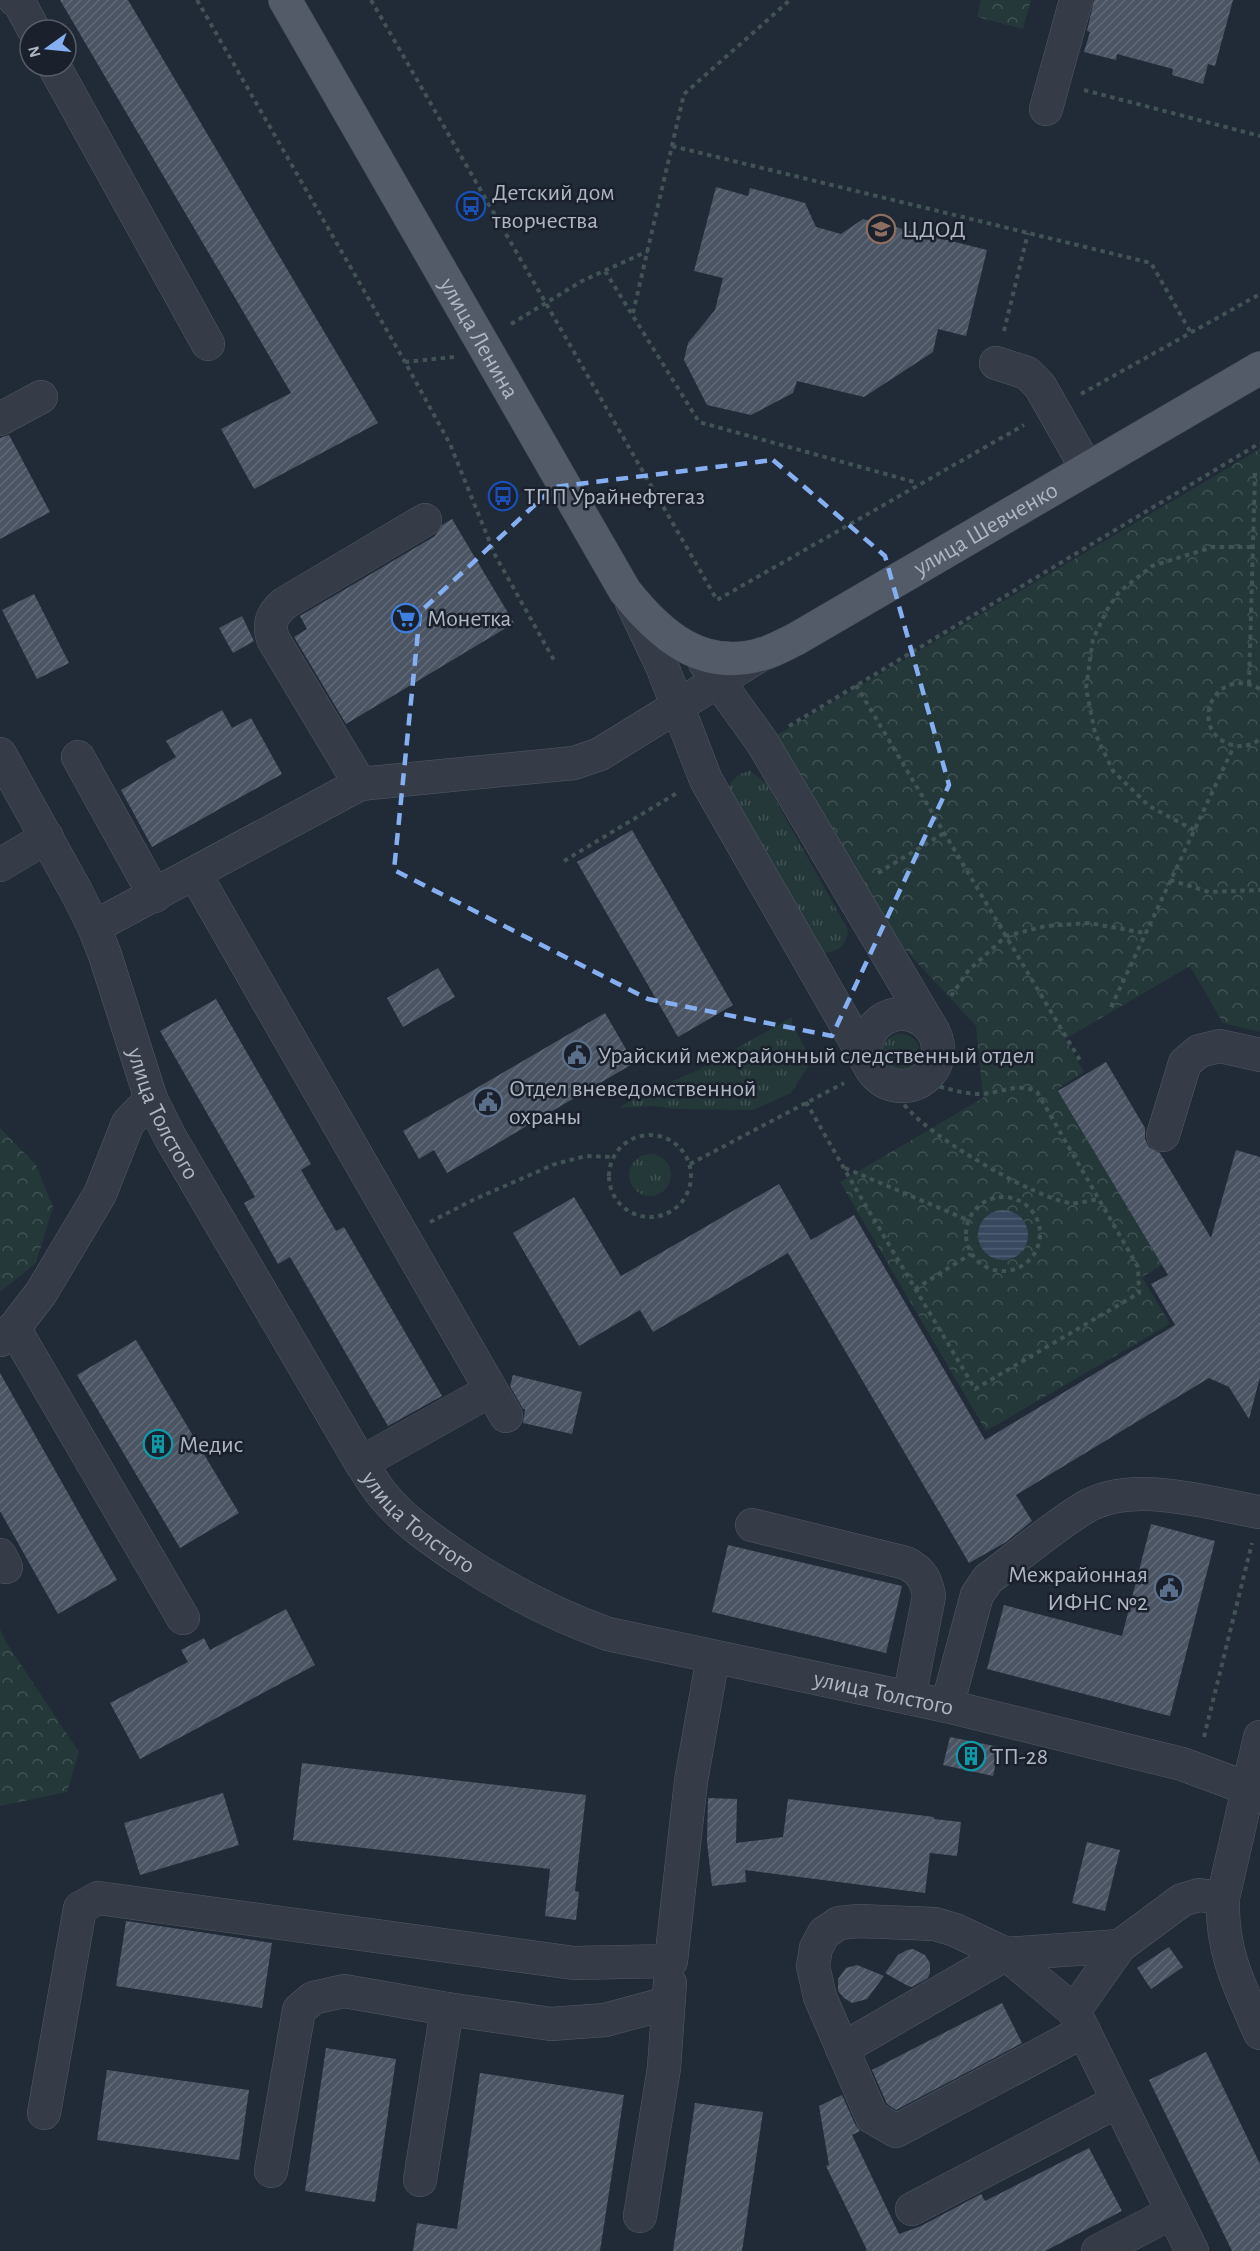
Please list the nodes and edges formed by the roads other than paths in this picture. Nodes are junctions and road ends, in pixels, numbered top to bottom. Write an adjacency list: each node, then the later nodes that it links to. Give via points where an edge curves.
1 (15, 0): 4 (street)
2 (285, 0): 14 (main road, улица Ленина)
3 (1076, 0): 6 (street)
4 (28, 18)
5 (61, 78): 7 (street)
6 (1050, 96)
7 (208, 344)
8 (996, 363): 12 (street, via 1027,373 1040,387)
9 (1259, 369): 12 (main road, улица Шевченко)
10 (41, 397): 11 (street)
11 (0, 419)
12 (1087, 469): 16 (main road, улица Шевченко, via 796,639)
13 (425, 520): 21 (street, via 285,603 272,618 273,639)
14 (625, 591): 15 (main road, улица Ленина, via 645,616 675,642); 18 (street)
15 (699, 654): 16 (main road, улица Шевченко, via 732,659); 17 (street)
16 (762, 654): 17 (street)
17 (718, 680): 18 (street); 27 (street, via 762,742)
18 (677, 706): 21 (street, via 600,754 574,763); 29 (street, via 705,777)
19 (0, 754): 22 (street, улица Толстого)
20 (78, 757): 25 (street)
21 (360, 784): 24 (street)
22 (47, 837): 23 (street); 26 (street, улица Толстого)
23 (0, 865)
24 (195, 874): 25 (street); 33 (street, via 498,1403)
25 (155, 896): 26 (street)
26 (94, 927): 30 (street, улица Толстого)
27 (933, 1031): 29 (street, via 937,1059 921,1081 908,1086); 29 (street, via 911,1014 883,1019 873,1028 866,1055)
28 (1260, 1055): 31 (street, via 1220,1046 1199,1051 1185,1063)
29 (880, 1076)
30 (151, 1099): 32 (street, via 128,1123 100,1194 41,1293); 33 (street, улица Толстого)
31 (1163, 1135)
32 (7, 1334): 36 (street)
33 (361, 1463): 37 (street, улица Толстого, via 382,1494 411,1523 520,1596 565,1619 608,1634)
34 (1259, 1512): 39 (street, via 1142,1493 1085,1507 988,1579 977,1595)
35 (752, 1525): 38 (street, via 906,1563 918,1570 926,1581 929,1596)
36 (183, 1618)
37 (713, 1657): 38 (street, улица Толстого); 45 (street, via 692,1781)
38 (909, 1698): 39 (street, улица Толстого)
39 (947, 1706): 41 (street, улица Толстого, via 1182,1764)
40 (1260, 1737): 41 (street)
41 (1254, 1791): 42 (street)
42 (1223, 1898): 43 (street, via 1190,1896); 49 (street, via 1225,1942)
43 (1120, 1946): 44 (street); 48 (street)
44 (1006, 1954): 48 (street); 50 (street); 50 (street, via 935,1924 839,1923 824,1933 813,1966 820,1997)
45 (671, 1961): 46 (street); 52 (street, via 574,1963 98,1898 80,1908)
46 (668, 2003): 47 (street, via 605,2020 551,2024); 57 (street, via 664,2068)
47 (447, 2009): 53 (street, via 344,1991 313,1998 299,2010); 54 (street)
48 (1079, 2021): 50 (street, via 896,2131 872,2117); 51 (street)
49 (1260, 2033)
50 (842, 2049)
51 (1118, 2101): 55 (street); 56 (street)
52 (44, 2113)
53 (271, 2171)
54 (420, 2180)
55 (912, 2209)
56 (1173, 2212): 58 (street); 59 (street)
57 (640, 2217)
58 (1098, 2251)
59 (1192, 2251)

